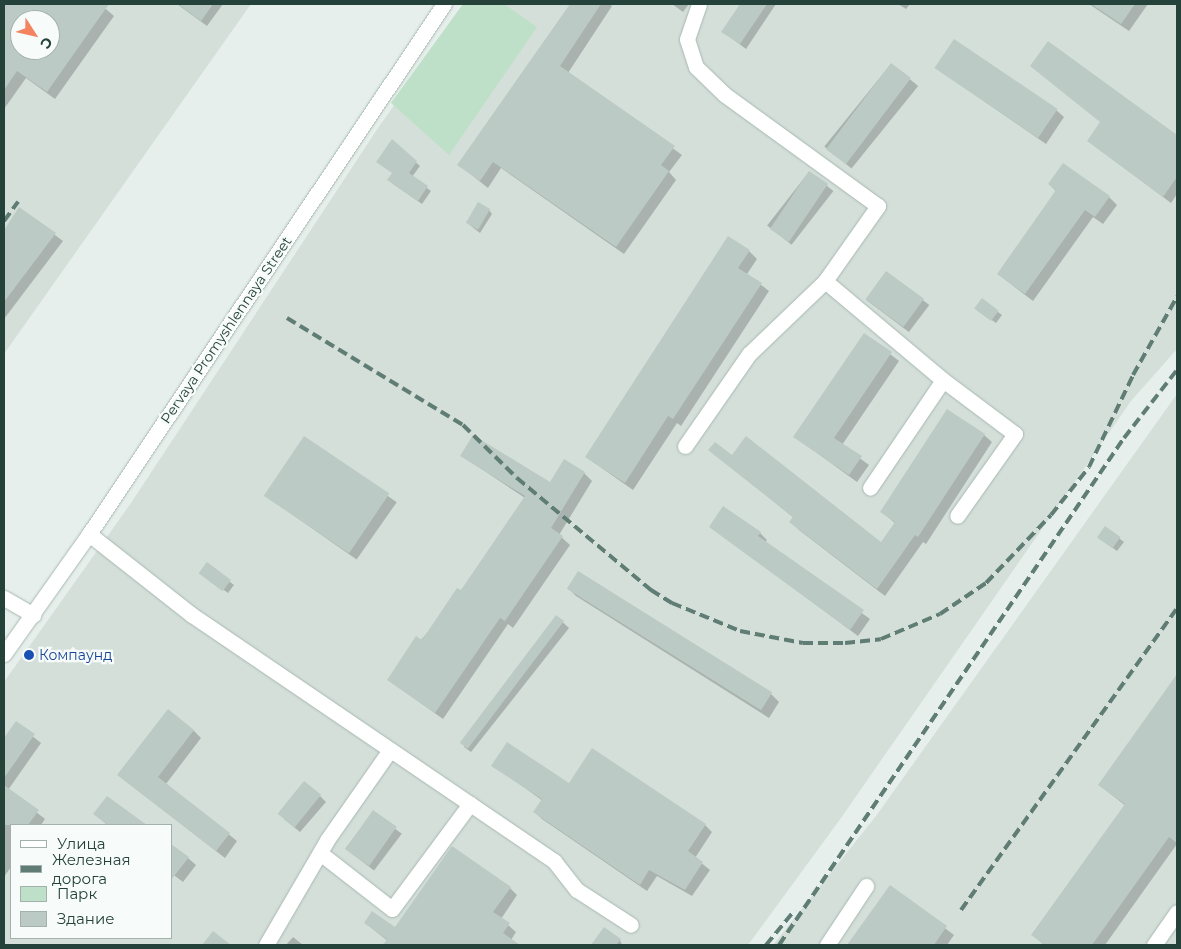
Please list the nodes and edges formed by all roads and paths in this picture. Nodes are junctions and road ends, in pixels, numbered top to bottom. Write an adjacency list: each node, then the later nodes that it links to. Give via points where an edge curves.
1 (444, 4): 8 (street, Pervaya Promyshlennaya Street)
2 (699, 4): 3 (street, via 687,39 696,67 724,94 878,206)
3 (825, 281): 4 (street); 5 (street, via 749,354)
4 (943, 380): 6 (street); 7 (street, via 1015,434)
5 (685, 446)
6 (870, 488)
7 (957, 516)
8 (89, 534): 10 (street, Pervaya Promyshlennaya Street); 12 (street, via 192,615)
9 (4, 598): 10 (street)
10 (33, 616): 11 (street, Pervaya Promyshlennaya Street)
11 (4, 654)
12 (390, 750): 13 (street); 14 (street)
13 (470, 804): 14 (street, via 392,909); 17 (street, via 554,861 577,890)
14 (320, 852): 18 (street)
15 (866, 886): 19 (street)
16 (1177, 912): 20 (street)
17 (631, 925)
18 (266, 945)
19 (827, 945)
20 (1154, 945)

